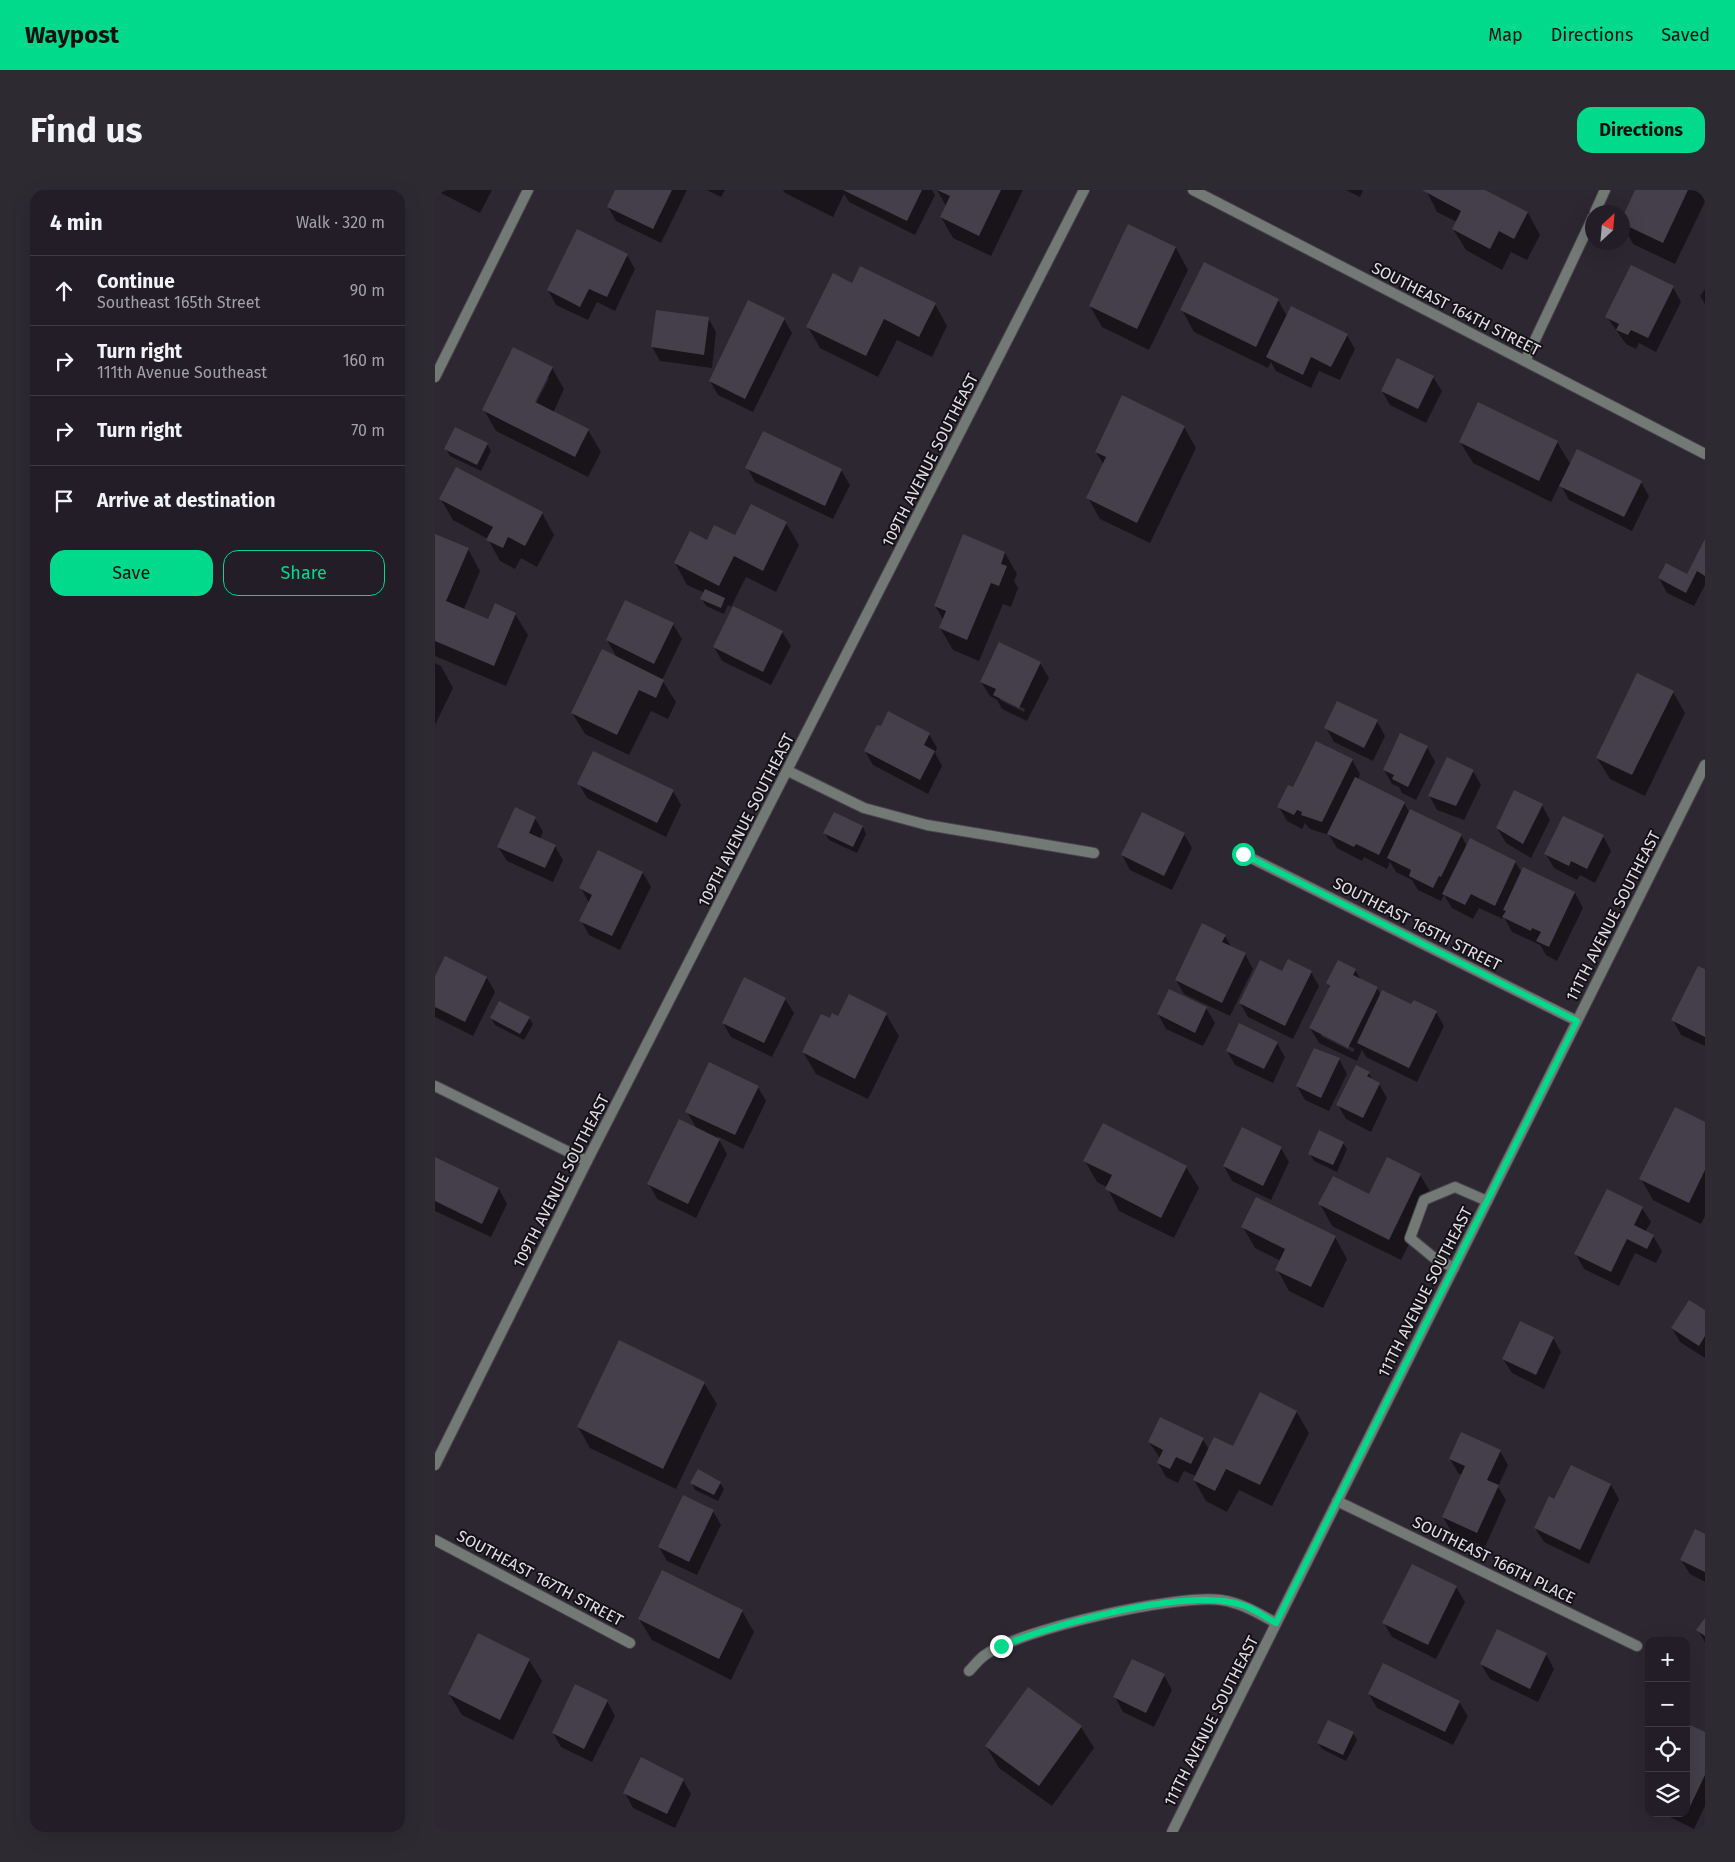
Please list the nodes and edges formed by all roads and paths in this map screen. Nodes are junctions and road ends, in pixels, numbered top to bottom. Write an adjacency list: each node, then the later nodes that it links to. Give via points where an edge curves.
1 (528, 190): 8 (street)
2 (1084, 190): 11 (street, 109TH AVENUE SOUTHEAST)
3 (1193, 190): 7 (street, SOUTHEAST 164TH STREET)
4 (1605, 190): 5 (street)
5 (1598, 205)
6 (1585, 234): 7 (street)
7 (1525, 361): 9 (street, SOUTHEAST 164TH STREET)
8 (435, 377)
9 (1705, 454)
10 (1705, 765): 14 (street, 111TH AVENUE SOUTHEAST)
11 (788, 771): 12 (street, via 864,808 891,816 937,827); 16 (street, 109TH AVENUE SOUTHEAST)
12 (1094, 853)
13 (1243, 854): 14 (street, SOUTHEAST 165TH STREET)
14 (1577, 1021): 17 (street, 111TH AVENUE SOUTHEAST)
15 (435, 1086): 16 (street)
16 (587, 1162): 19 (street, 109TH AVENUE SOUTHEAST)
17 (1487, 1201): 18 (street, 111TH AVENUE SOUTHEAST); 18 (street, via 1455,1186 1424,1200 1410,1238 1433,1257)
18 (1454, 1268): 20 (street, 111TH AVENUE SOUTHEAST)
19 (435, 1464)
20 (1337, 1501): 22 (street, 111TH AVENUE SOUTHEAST); 24 (street, SOUTHEAST 166TH PLACE)
21 (435, 1540): 23 (street, SOUTHEAST 167TH STREET)
22 (1276, 1623): 25 (street, via 1240,1604 1218,1600 1162,1603 1099,1616 1021,1638 984,1655); 26 (street, 111TH AVENUE SOUTHEAST)
23 (630, 1642)
24 (1637, 1646)
25 (969, 1671)
26 (1172, 1832)

